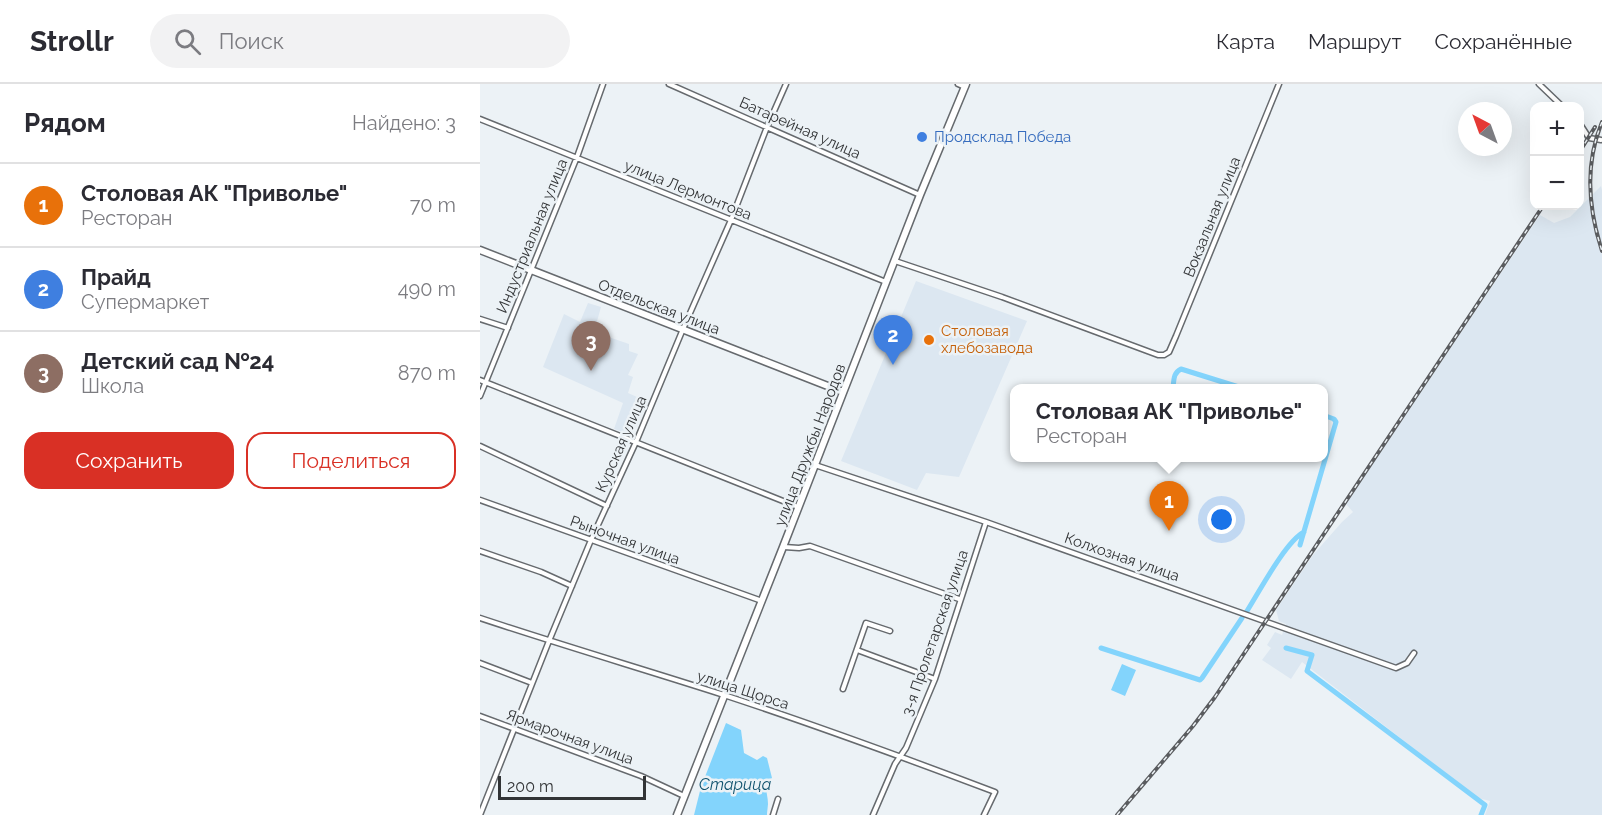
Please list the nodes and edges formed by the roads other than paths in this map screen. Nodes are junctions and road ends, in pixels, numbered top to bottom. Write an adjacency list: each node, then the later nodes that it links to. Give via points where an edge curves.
1 (603, 84): 12 (street, Индустриальная улица)
2 (669, 84): 9 (street, Батарейная улица)
3 (786, 84): 9 (street, Курская улица)
4 (1279, 84): 16 (street, Вокзальная улица, via 1176,336 1164,356)
5 (1539, 84): 7 (street)
6 (963, 85): 13 (street, улица Дружбы Народов)
7 (1559, 102)
8 (480, 119): 12 (street, улица Лермонтова)
9 (767, 127): 13 (street, Батарейная улица); 14 (street, Курская улица)
10 (1584, 131): 11 (street, via 1588,138)
11 (1601, 140)
12 (577, 157): 14 (street, улица Лермонтова); 17 (street, Индустриальная улица)
13 (920, 195): 16 (street, улица Дружбы Народов)
14 (731, 220): 18 (street, улица Лермонтова); 21 (street, Курская улица)
15 (480, 250): 17 (street, Отдельская улица)
16 (895, 261): 18 (street, улица Дружбы Народов)
17 (532, 270): 20 (street, Индустриальная улица); 21 (street, Отдельская улица)
18 (886, 282): 22 (street, улица Дружбы Народов)
19 (480, 319): 20 (street)
20 (508, 328): 24 (street, Индустриальная улица)
21 (683, 329): 25 (street, Отдельская улица); 29 (street, Курская улица)
22 (850, 375): 25 (street, via 841,385); 26 (street, улица Дружбы Народов)
23 (480, 380): 24 (street)
24 (486, 382): 27 (street, Индустриальная улица); 29 (street)
25 (830, 387): 26 (street, Отдельская улица); 28 (street)
26 (843, 392): 28 (street, улица Дружбы Народов)
27 (480, 396)
28 (839, 403): 31 (street, улица Дружбы Народов)
29 (636, 442): 33 (street, Курская улица); 34 (street)
30 (480, 446): 33 (street)
31 (815, 465): 34 (street, улица Дружбы Народов); 35 (street, Колхозная улица)
32 (480, 500): 36 (street, Рыночная улица)
33 (607, 506): 36 (street, Курская улица)
34 (798, 507): 37 (street, улица Дружбы Народов)
35 (986, 522): 40 (street, 3-я Пролетарская улица); 46 (street, Колхозная улица, via 1396,668 1407,663)
36 (591, 540): 39 (street, Курская улица); 41 (street, Рыночная улица)
37 (783, 547): 40 (street, via 810,546); 41 (street, улица Дружбы Народов)
38 (480, 551): 39 (street)
39 (572, 586): 44 (street, Курская улица)
40 (959, 599): 48 (street, 3-я Пролетарская улица)
41 (762, 601): 51 (street, улица Дружбы Народов)
42 (480, 618): 44 (street, улица Щорса)
43 (890, 631): 45 (street, via 866,623)
44 (549, 641): 49 (street, Курская улица); 51 (street, улица Щорса)
45 (857, 650): 48 (street); 50 (street)
46 (1414, 652)
47 (480, 663): 49 (street)
48 (935, 679): 54 (street, 3-я Пролетарская улица)
49 (532, 683): 53 (street, Курская улица)
50 (843, 689)
51 (724, 695): 54 (street, улица Щорса); 57 (street, улица Дружбы Народов)
52 (480, 716): 53 (street, Ярмарочная улица)
53 (514, 729): 56 (street, Курская улица); 57 (street, Ярмарочная улица)
54 (900, 756): 62 (street, 3-я Пролетарская улица); 63 (street, улица Щорса, via 995,792)
55 (480, 793): 56 (street)
56 (488, 796): 59 (street, Курская улица)
57 (684, 796): 60 (street, улица Дружбы Народов)
58 (778, 799): 61 (street)
59 (480, 815)
60 (677, 815)
61 (772, 815)
62 (873, 815)
63 (984, 815)

